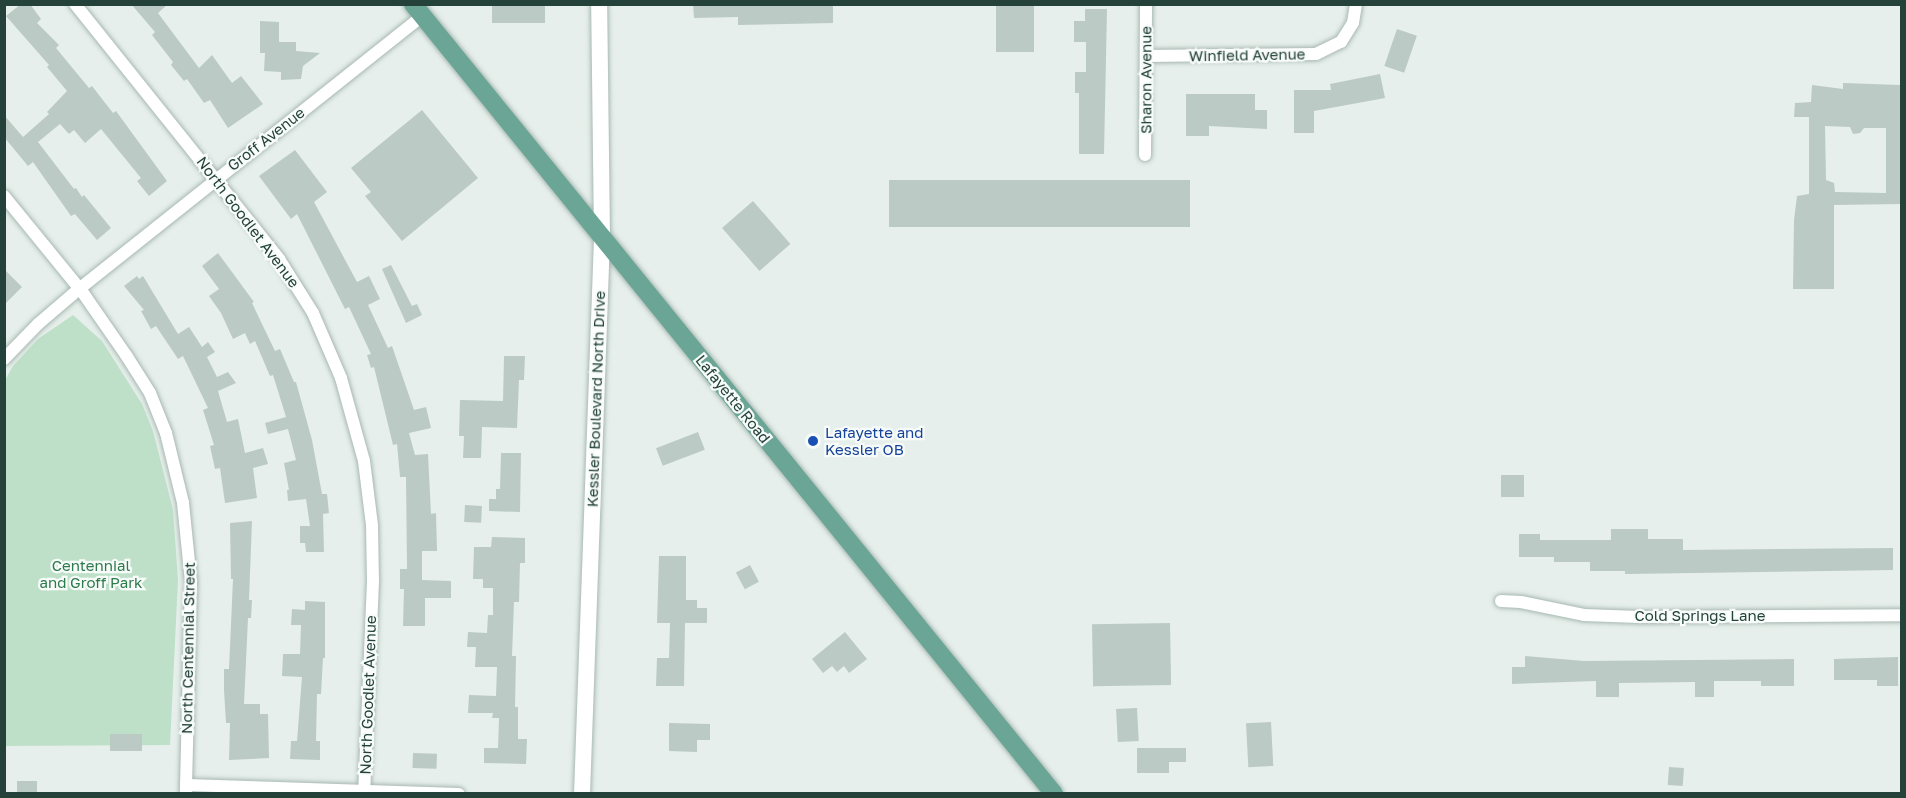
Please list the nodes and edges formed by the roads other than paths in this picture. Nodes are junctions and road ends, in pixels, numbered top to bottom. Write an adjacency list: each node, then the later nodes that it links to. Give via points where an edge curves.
1 (75, 4): 8 (street, North Goodlet Avenue)
2 (599, 4): 10 (main road, Kessler Boulevard North Drive)
3 (1146, 4): 6 (street, Sharon Avenue)
4 (1356, 4): 6 (street, Winfield Avenue, via 1346,36 1316,54)
5 (417, 10): 8 (street, Groff Avenue); 10 (main road, Lafayette Road)
6 (1146, 56): 7 (street, Sharon Avenue)
7 (1145, 155)
8 (216, 178): 11 (street, Groff Avenue); 16 (street, North Goodlet Avenue, via 271,247 309,307 341,378 358,434 370,496 373,554)
9 (4, 196): 11 (street, North Centennial Street)
10 (602, 237): 18 (main road, Kessler Boulevard North Drive); 19 (main road, Lafayette Road)
11 (79, 289): 12 (street, Groff Avenue); 15 (street, North Centennial Street, via 150,393 166,433 183,502 191,582)
12 (4, 359)
13 (1501, 601): 14 (street, Cold Springs Lane, via 1584,615)
14 (1902, 615)
15 (186, 789): 16 (street)
16 (364, 792): 17 (street)
17 (459, 794)
18 (582, 794)
19 (1054, 794)

